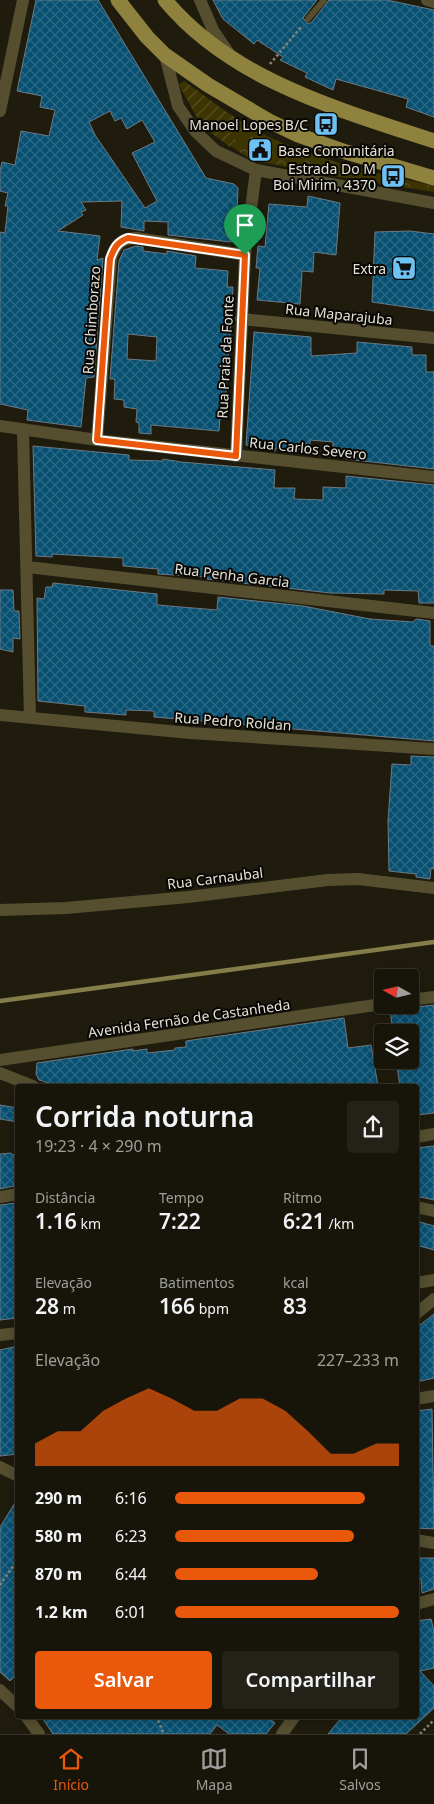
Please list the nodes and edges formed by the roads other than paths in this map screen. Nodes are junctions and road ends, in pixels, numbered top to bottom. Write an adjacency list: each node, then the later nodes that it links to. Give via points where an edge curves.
1 (23, 0): 10 (street)
2 (165, 0): 12 (main road, via 197,31)
3 (200, 0): 12 (street, via 213,30)
4 (324, 0): 8 (lane)
5 (427, 0): 7 (street)
6 (122, 2): 11 (main road, via 147,37)
7 (434, 2)
8 (308, 19)
9 (0, 45): 10 (street)
10 (13, 47): 13 (street)
11 (166, 56): 15 (street, via 178,106 195,131 216,151); 16 (main road, via 269,121 298,135)
12 (232, 57): 14 (main road, via 314,101)
13 (0, 111)
14 (434, 141)
15 (256, 170): 17 (street); 18 (street, Rua Praia da Fonte)
16 (434, 178)
17 (434, 203)
18 (245, 255): 19 (street, Rua Praia da Fonte); 23 (street, Rua Chimborazo, via 136,238 121,240 114,248 110,259)
19 (241, 319): 20 (street, Rua Maparajuba); 24 (street, Rua Praia da Fonte)
20 (434, 338)
21 (0, 426): 22 (street, Rua Carlos Severo)
22 (23, 431): 23 (street, Rua Carlos Severo); 26 (street)
23 (97, 440): 24 (street, Rua Carlos Severo)
24 (236, 456): 25 (street, Rua Carlos Severo)
25 (434, 477)
26 (27, 567): 27 (street, Rua Penha Garcia); 29 (street)
27 (434, 613)
28 (0, 715): 29 (street, Rua Pedro Roldan)
29 (30, 718): 30 (street, Rua Pedro Roldan, via 190,734)
30 (434, 749)
31 (434, 888): 32 (street, Rua Carnaubal, via 358,879 328,880 179,898)
32 (0, 910)
33 (434, 997): 34 (street)
34 (419, 999)
35 (374, 1005): 36 (street, Avenida Fernão de Castanheda)
36 (0, 1060)
37 (0, 1073): 38 (street)
38 (29, 1084)
39 (434, 1134): 40 (street)
40 (419, 1136)
41 (15, 1194): 42 (street)
42 (0, 1197)
43 (419, 1208): 44 (street)
44 (434, 1211)
45 (434, 1280): 46 (street)
46 (419, 1282)
47 (434, 1299): 48 (street)
48 (419, 1312)
49 (15, 1333): 50 (street)
50 (0, 1335)
51 (434, 1396): 52 (street)
52 (419, 1398)
53 (0, 1467): 54 (street)
54 (15, 1474)
55 (419, 1540): 56 (street)
56 (434, 1543)
57 (434, 1599): 58 (street)
58 (419, 1603)
59 (0, 1690): 60 (street)
60 (15, 1704)
61 (28, 1719): 63 (street)
62 (293, 1719): 64 (street)
63 (39, 1734)
64 (282, 1734)

